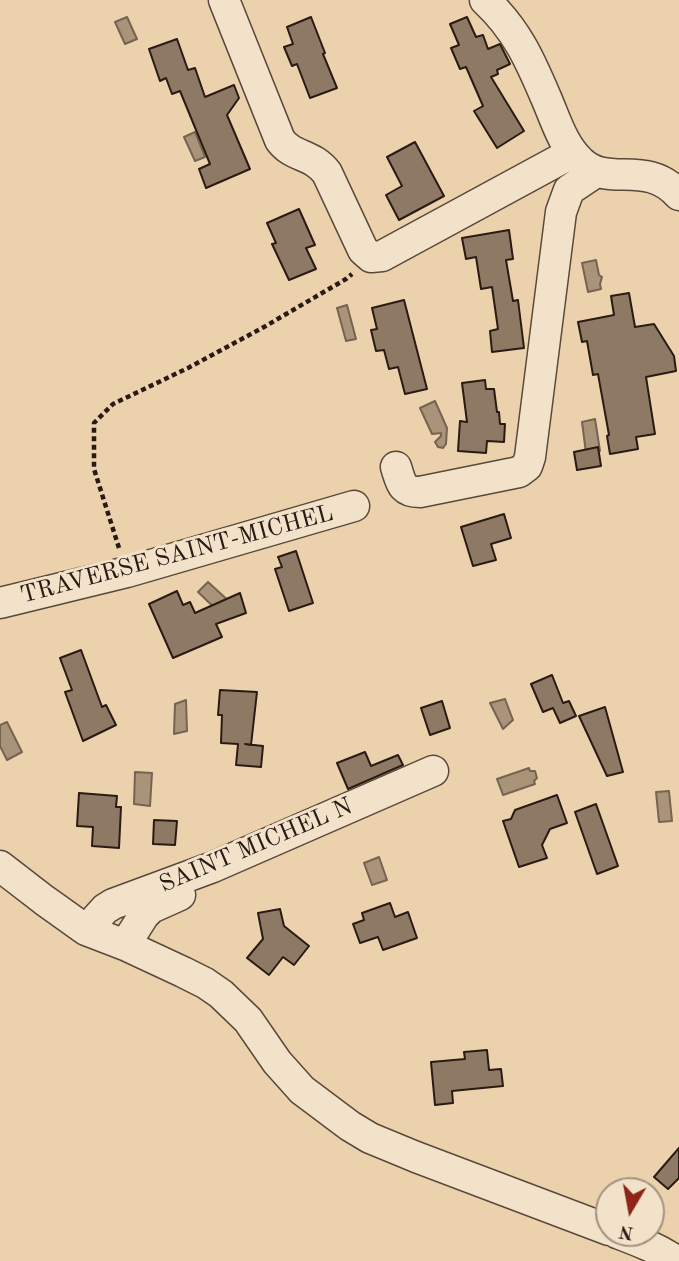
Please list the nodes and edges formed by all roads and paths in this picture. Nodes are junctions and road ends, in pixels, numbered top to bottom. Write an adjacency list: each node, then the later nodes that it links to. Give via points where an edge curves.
1 (224, 0): 6 (street, via 280,140 285,148 323,167 363,250)
2 (485, 0): 3 (street, via 513,31 533,66)
3 (572, 153): 4 (street); 6 (street, via 382,256)
4 (596, 172): 5 (street, via 646,175); 7 (street, via 569,190 561,212 527,466 519,472 420,492 404,488)
5 (679, 195)
6 (372, 257): 9 (path, via 346,279 264,327 113,404 94,423 94,469)
7 (396, 467)
8 (355, 506): 9 (street, TRAVERSE SAINT-MICHEL)
9 (127, 572): 10 (street, TRAVERSE SAINT-MICHEL)
10 (0, 603)
11 (433, 771): 14 (street, SAINT MICHEL N, via 213,867 113,904)
12 (315, 838): 15 (street, via 151,908)
13 (0, 866): 14 (street)
14 (86, 930): 15 (street)
15 (125, 945): 16 (street, via 221,994 248,1020 302,1090 370,1138)
16 (595, 1225)
17 (654, 1247): 18 (street)
18 (676, 1261)

